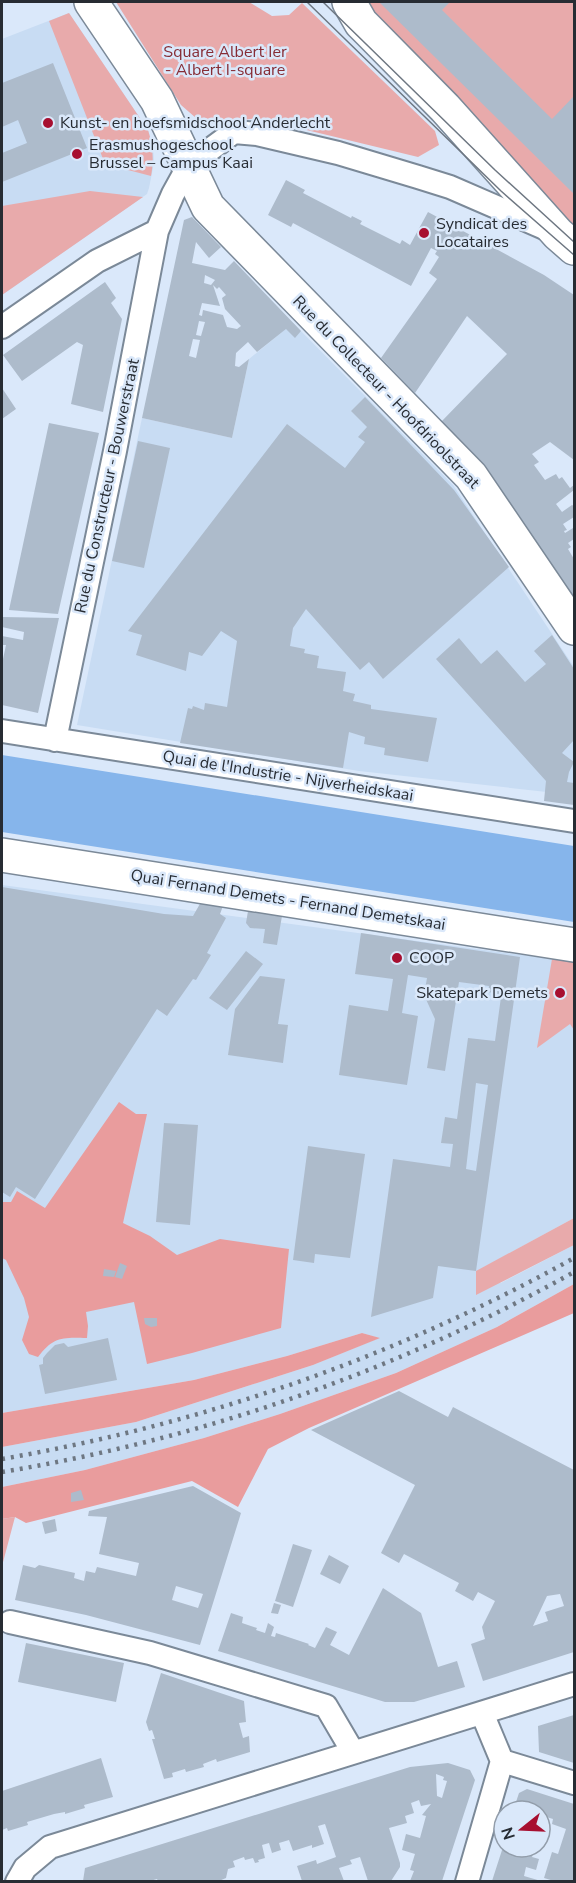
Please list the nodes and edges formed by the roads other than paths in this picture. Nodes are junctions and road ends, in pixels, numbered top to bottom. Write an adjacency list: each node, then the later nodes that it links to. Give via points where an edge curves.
1 (90, 2): 3 (main road, via 157,100)
2 (349, 2): 5 (main road, via 361,23)
3 (189, 165): 4 (street, Rue du Constructeur - Bouwerstraat); 5 (street, via 234,132 257,134 338,153 450,188); 7 (main road, Rue du Collecteur - Hoofdrioolstraat, via 208,207 471,476)
4 (157, 231): 6 (street, via 97,261); 9 (street, Rue du Constructeur - Bouwerstraat)
5 (566, 241)
6 (2, 327)
7 (574, 628)
8 (2, 731): 9 (street, Quai de l'Industrie - Nijverheidskaai)
9 (55, 740): 10 (street, Quai de l'Industrie - Nijverheidskaai)
10 (574, 821)
11 (2, 855): 12 (main road, Quai Fernand Demets - Fernand Demetskaai)
12 (574, 945)
13 (10, 1622): 16 (street, via 150,1653 326,1706)
14 (574, 1684): 15 (street)
15 (482, 1713): 16 (street); 17 (street)
16 (353, 1752): 19 (street, via 50,1847 25,1868)
17 (502, 1761): 18 (street); 20 (street)
18 (574, 1784)
19 (17, 1881)
20 (467, 1881)

